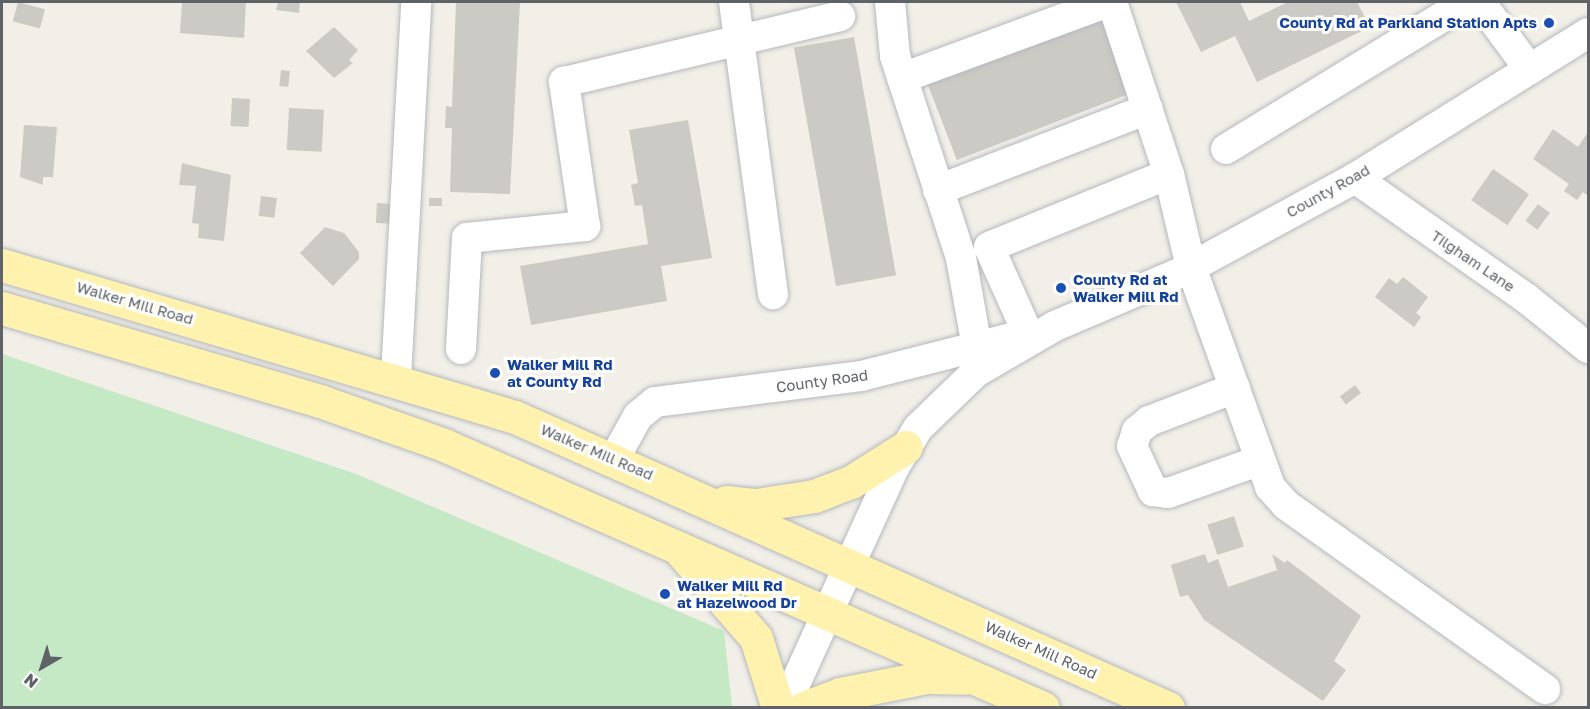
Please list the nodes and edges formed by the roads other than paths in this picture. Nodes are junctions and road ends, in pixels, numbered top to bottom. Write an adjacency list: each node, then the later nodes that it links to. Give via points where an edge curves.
1 (416, 2): 27 (street)
2 (734, 2): 9 (street)
3 (890, 2): 11 (street)
4 (1111, 2): 11 (street); 12 (street)
5 (1467, 2): 13 (street)
6 (1480, 2): 10 (street)
7 (840, 16): 9 (street)
8 (1588, 33): 10 (street, County Road)
9 (739, 38): 21 (street); 26 (street, via 564,82 585,226 467,238)
10 (1530, 70): 15 (street, County Road)
11 (902, 78): 16 (street)
12 (1148, 109): 14 (street); 16 (street)
13 (1226, 148)
14 (1169, 174): 17 (street); 20 (street)
15 (1355, 178): 20 (street, County Road); 25 (street, Tilgham Lane, via 1526,298)
16 (938, 190): 18 (street)
17 (989, 247): 18 (street); 23 (street)
18 (961, 258): 24 (street)
19 (2, 265): 27 (main road, Walker Mill Road)
20 (1191, 267): 23 (street, County Road); 28 (street)
21 (773, 294)
22 (2, 308): 33 (main road, via 320,401 444,445)
23 (1042, 330): 24 (street, County Road); 29 (street, County Road, via 976,372 918,428)
24 (977, 347): 30 (street, County Road, via 861,376 655,402 638,416)
25 (1588, 348)
26 (461, 349)
27 (396, 377): 30 (main road, Walker Mill Road, via 515,417)
28 (1235, 388): 31 (street); 31 (street, via 1149,421 1137,431 1132,446 1153,491 1168,493)
29 (906, 447): 32 (main road, via 851,482 814,496 756,505); 34 (street, County Road)
30 (614, 459): 32 (main road, Walker Mill Road)
31 (1258, 461): 37 (street, via 1270,487 1286,505)
32 (708, 501): 34 (main road, Walker Mill Road)
33 (674, 543): 35 (main road); 38 (main road, via 756,638)
34 (847, 563): 35 (street, County Road); 42 (main road, Walker Mill Road)
35 (825, 611): 36 (main road); 39 (street, County Road)
36 (980, 679): 40 (main road, via 927,677 840,694); 41 (main road)
37 (1545, 689)
38 (778, 708)
39 (784, 708)
40 (804, 708)
41 (1042, 708)
42 (1168, 708)

